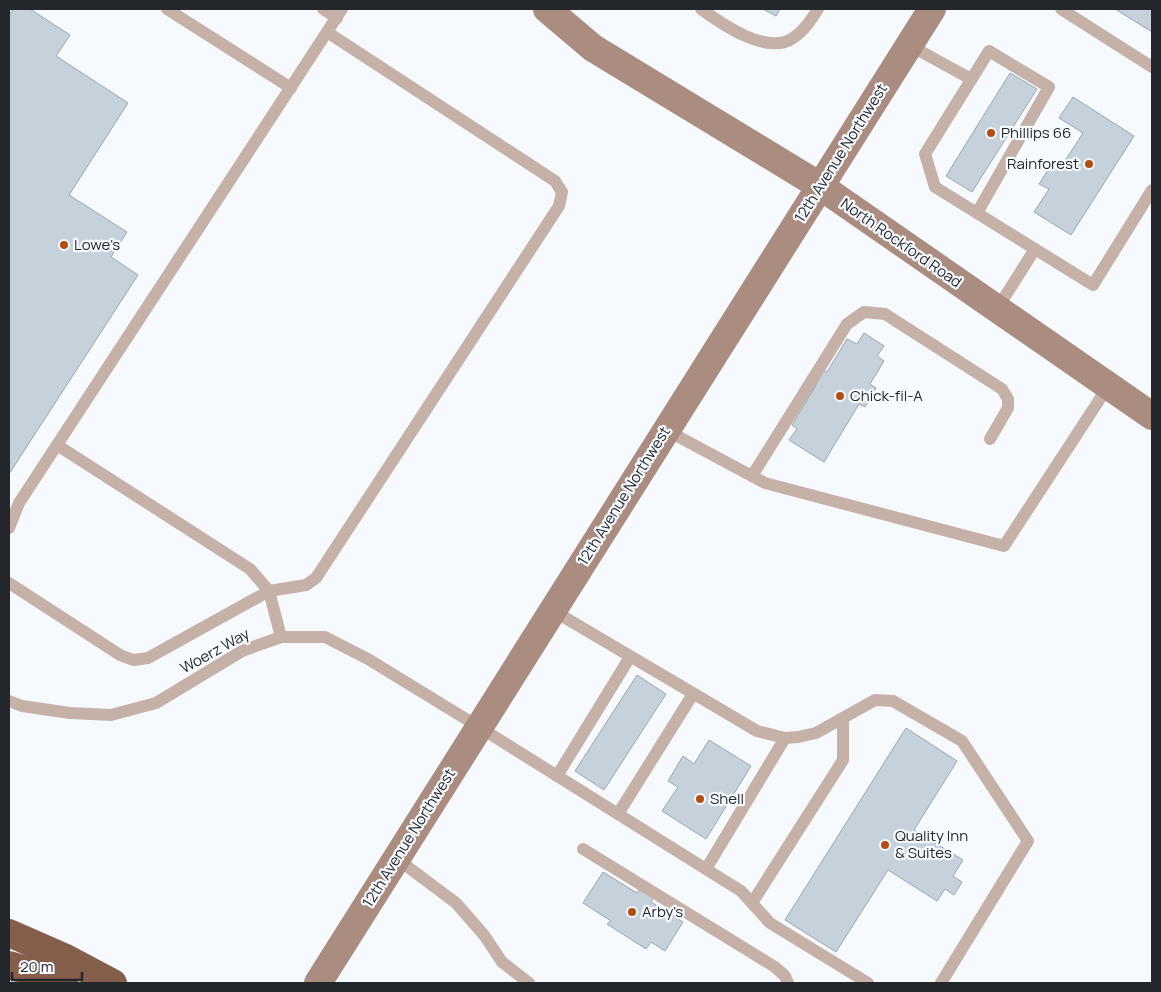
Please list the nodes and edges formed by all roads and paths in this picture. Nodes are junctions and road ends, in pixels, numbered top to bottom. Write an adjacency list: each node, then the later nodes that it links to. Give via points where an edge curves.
1 (167, 9): 13 (lane)
2 (323, 9): 8 (lane)
3 (547, 9): 14 (main road, North Rockford Road, via 593,48)
4 (701, 9): 5 (lane, via 745,37 772,44 792,40 809,24)
5 (818, 9)
6 (932, 9): 10 (main road, 12th Avenue Northwest)
7 (1061, 9): 11 (lane)
8 (340, 13): 9 (lane)
9 (327, 32): 13 (lane); 27 (lane, via 555,181 562,192 559,206 316,578 306,585)
10 (909, 45): 12 (lane); 14 (main road, 12th Avenue Northwest)
11 (1152, 66)
12 (971, 80): 16 (lane, via 925,154 935,187); 16 (lane, via 989,51 1049,88)
13 (291, 88): 23 (lane)
14 (820, 186): 18 (main road, North Rockford Road); 21 (main road, 12th Avenue Northwest)
15 (1152, 190): 17 (lane, via 1093,285)
16 (977, 213): 17 (lane)
17 (1035, 249): 18 (lane)
18 (997, 309): 19 (main road, North Rockford Road)
19 (1108, 385): 20 (main road, North Rockford Road); 24 (lane, via 1004,546 765,483)
20 (1152, 416)
21 (666, 430): 24 (lane); 28 (main road, 12th Avenue Northwest)
22 (990, 439): 24 (lane, via 1008,408 1008,399 1002,389 885,314 864,312 846,324)
23 (57, 445): 25 (lane, via 19,503); 27 (lane, via 250,569)
24 (752, 476)
25 (9, 528)
26 (9, 583): 27 (lane, via 120,655 133,660 148,658)
27 (269, 591): 29 (lane)
28 (552, 610): 30 (lane); 34 (main road, 12th Avenue Northwest)
29 (281, 636): 32 (lane, Woerz Way, via 242,651 156,703 111,715 70,714); 34 (lane, Woerz Way, via 325,637)
30 (630, 657): 31 (lane); 36 (lane)
31 (693, 694): 35 (lane, via 757,731); 37 (lane)
32 (9, 701)
33 (843, 718): 35 (lane, via 816,733); 41 (lane, via 843,760); 50 (lane, via 875,700 894,701 962,741 1028,841)
34 (479, 727): 36 (lane, Woerz Way); 39 (main road, 12th Avenue Northwest)
35 (785, 738): 40 (lane)
36 (557, 776): 37 (lane, Woerz Way)
37 (618, 814): 40 (lane, Woerz Way)
38 (583, 849): 48 (lane, via 775,967)
39 (396, 858): 46 (main road, 12th Avenue Northwest); 47 (lane, via 456,903 502,962)
40 (706, 869): 41 (lane, Woerz Way, via 741,891)
41 (752, 903): 49 (lane, Woerz Way, via 770,923)
42 (9, 933): 45 (highway)
43 (9, 965): 44 (highway)
44 (64, 983)
45 (113, 983)
46 (318, 983)
47 (529, 983)
48 (788, 983)
49 (868, 983)
50 (941, 983)

